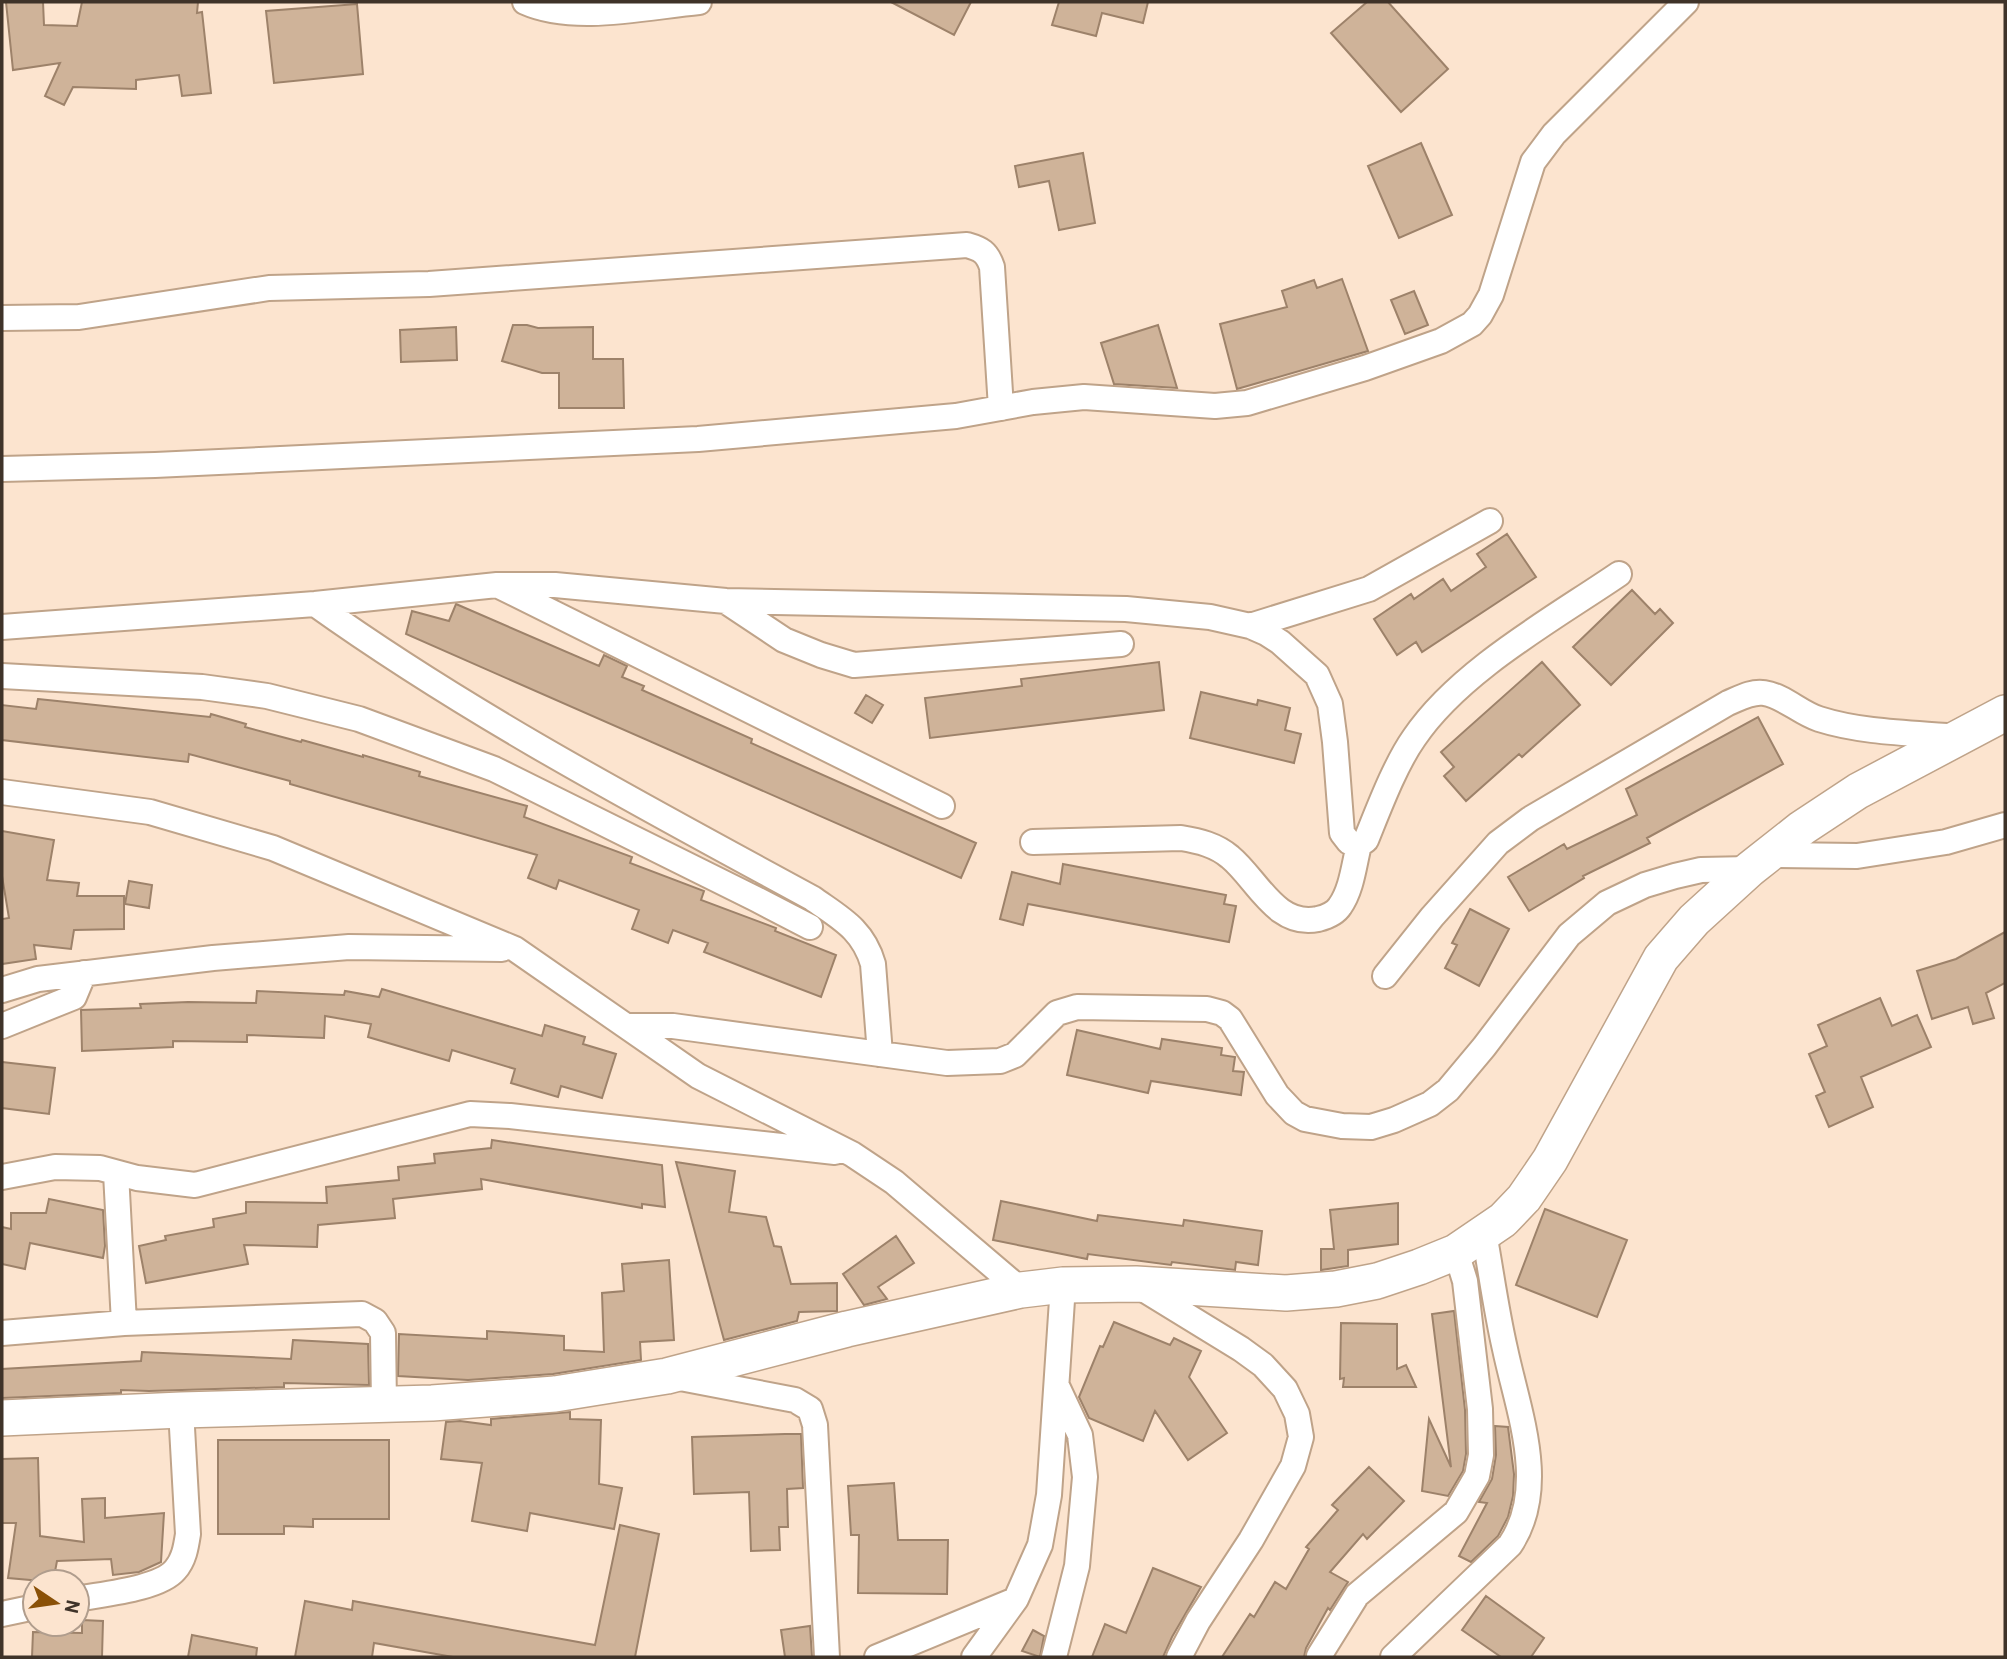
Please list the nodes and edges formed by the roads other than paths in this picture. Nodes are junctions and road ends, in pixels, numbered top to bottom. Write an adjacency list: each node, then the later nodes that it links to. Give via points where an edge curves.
1 (525, 2): 2 (street, via 583,14)
2 (699, 2)
3 (1686, 2): 5 (street, via 1554,134 1533,162 1491,295 1472,324 1441,341 1247,403 1215,406 1084,397)
4 (2, 318): 5 (street, via 79,317 269,288 429,284 967,245 988,254 992,267)
5 (1001, 408): 6 (street, via 698,439)
6 (2, 469)
7 (1490, 521): 12 (street, via 1369,589)
8 (1619, 575): 22 (street, via 1489,662 1440,707 1414,738)
9 (498, 585): 10 (street, via 555,585); 11 (street); 19 (street)
10 (726, 601): 12 (street, via 1126,609); 14 (street, via 784,640 854,665)
11 (315, 604): 13 (street); 31 (street, via 368,642 560,760 812,898 849,924 861,935 873,964)
12 (1250, 626): 22 (street, via 1280,642 1317,675 1330,704 1342,833)
13 (2, 627)
14 (1121, 644)
15 (2, 676): 24 (street, via 202,687 267,696 359,719 494,769)
16 (2005, 713): 17 (street)
17 (1960, 737): 23 (street, via 1858,791); 27 (street, via 1856,727 1805,714 1765,693 1752,693 1530,819 1499,843)
18 (2, 792): 25 (street, via 150,812 273,848)
19 (942, 806)
20 (2005, 825): 23 (street, via 1946,842 1857,856)
21 (1033, 842): 22 (street, via 1197,840 1230,857 1282,911 1308,920 1328,916 1340,906)
22 (1359, 845)
23 (1759, 862): 31 (street, via 1675,876 1607,903 1569,936 1448,1090 1413,1114 1371,1127 1318,1123 1294,1113 1277,1095 1230,1019 1207,1009 1077,1007 1057,1013 1015,1055 989,1063); 35 (street, via 1694,920 1661,958 1550,1160 1503,1220)
24 (810, 928)
25 (515, 949): 26 (street, via 349,947); 30 (street)
26 (84, 974): 28 (street, via 38,979); 29 (street, via 74,997)
27 (1385, 976)
28 (2, 990)
29 (2, 1026)
30 (628, 1026): 31 (street, via 673,1026); 32 (street, via 698,1076)
31 (880, 1054)
32 (852, 1154): 33 (street, via 470,1114 195,1185); 38 (street, via 894,1182)
33 (116, 1172): 34 (street, via 55,1167); 39 (street)
34 (2, 1177)
35 (1470, 1243): 36 (street, via 1377,1281 1336,1289 1286,1293); 50 (street, via 1465,1281 1480,1409 1477,1476 1456,1512 1357,1595); 56 (street, via 1504,1348 1527,1450 1527,1507 1510,1545)
36 (1136, 1284): 37 (street); 55 (street, via 1263,1365 1285,1389 1301,1437 1293,1466)
37 (1063, 1285): 38 (street); 42 (street)
38 (1021, 1290): 41 (street)
39 (124, 1323): 40 (street); 43 (street, via 369,1316 383,1333)
40 (2, 1333)
41 (667, 1376): 43 (street, via 555,1394); 51 (street, via 795,1400 810,1409 815,1425)
42 (1056, 1386): 47 (street, via 1046,1518 1040,1545); 54 (street, via 1080,1435 1085,1477 1077,1566)
43 (384, 1405): 44 (street)
44 (181, 1410): 45 (street); 46 (street, via 188,1534 185,1552 175,1570 161,1580)
45 (2, 1418)
46 (91, 1596)
47 (1016, 1599): 52 (street); 53 (street)
48 (21, 1610): 49 (street)
49 (2, 1614)
50 (1320, 1656)
51 (827, 1657)
52 (877, 1657)
53 (974, 1657)
54 (1054, 1657)
55 (1180, 1657)
56 (1393, 1657)

